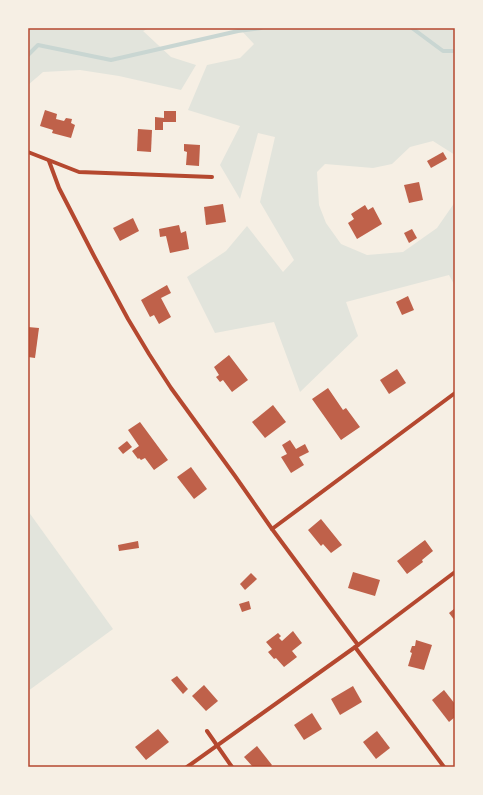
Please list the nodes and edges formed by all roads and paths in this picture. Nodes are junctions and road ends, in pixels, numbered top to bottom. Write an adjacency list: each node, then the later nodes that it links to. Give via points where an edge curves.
1 (28, 152): 2 (street)
2 (48, 161): 3 (street, via 78,172); 5 (street, via 93,254 149,354)
3 (212, 177)
4 (455, 393): 5 (street)
5 (272, 529): 7 (street)
6 (455, 572): 7 (street)
7 (356, 646): 9 (street); 12 (street)
8 (207, 731): 9 (street)
9 (216, 745): 10 (street); 11 (street)
10 (187, 767)
11 (232, 767)
12 (444, 767)

